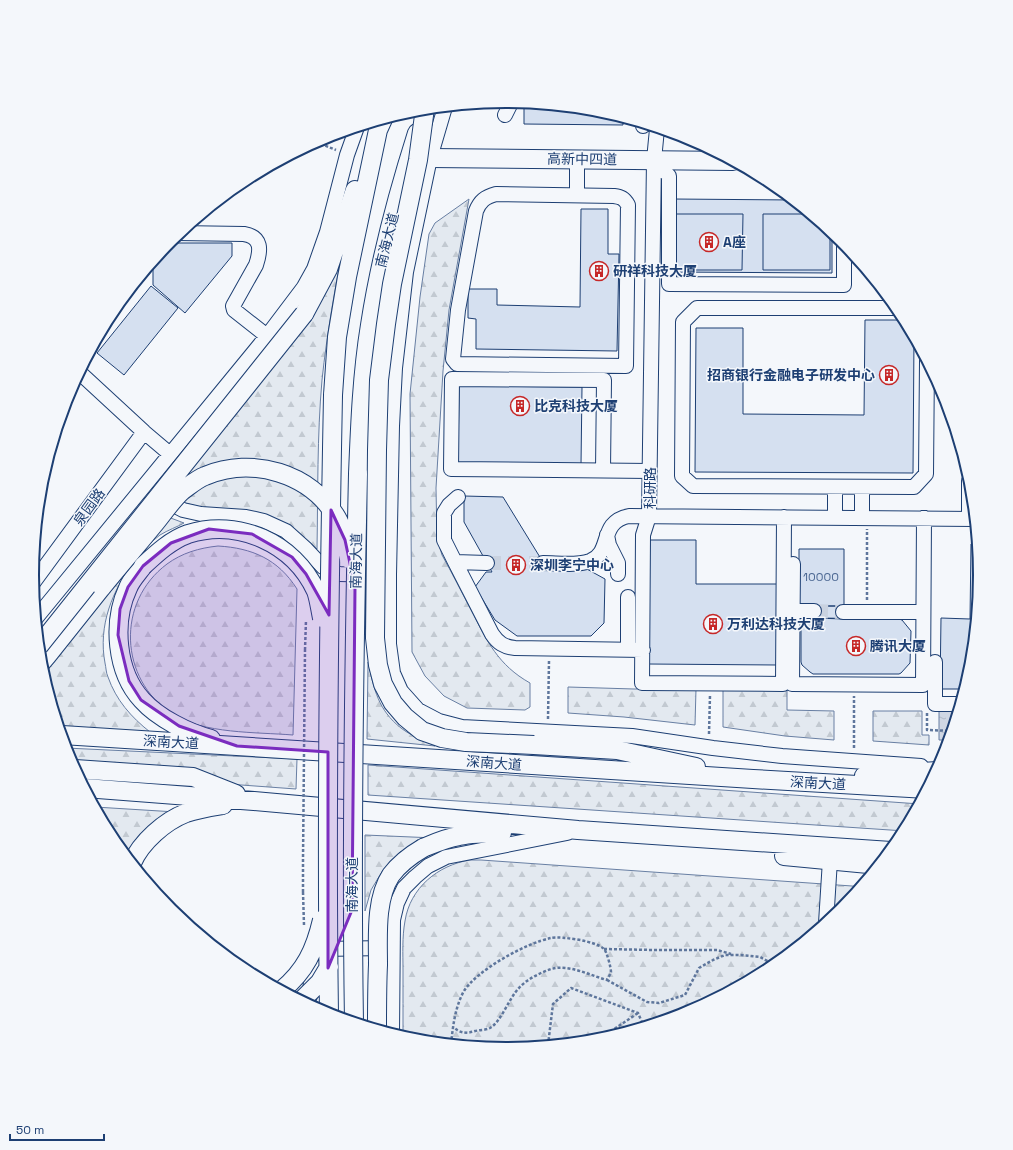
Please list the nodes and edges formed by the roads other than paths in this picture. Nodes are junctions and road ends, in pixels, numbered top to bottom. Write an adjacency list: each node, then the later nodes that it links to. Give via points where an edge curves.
1 (508, 108): 5 (street)
2 (444, 111): 9 (street)
3 (424, 114): 60 (main road, bridge, via 418,160 392,284 379,380 375,630 378,665 383,684 393,703 405,717 422,731 442,738 466,742 617,750)
4 (423, 115): 41 (main road, 南海大道, bridge, via 390,225 370,326 360,425)
5 (505, 115)
6 (380, 124): 48 (main road, bridge, via 328,269 304,314); 53 (main road, 南海大道, bridge, via 347,277 337,337 333,395)
7 (653, 131): 11 (street, 科研路)
8 (355, 132): 17 (street, via 314,270)
9 (430, 158): 10 (main road, 高新中四道); 40 (street, via 406,272 395,368)
10 (577, 159): 11 (main road, 高新中四道); 13 (street)
11 (654, 160): 12 (main road, 高新中四道); 15 (street, via 670,176 669,284 844,285); 23 (street, 科研路)
12 (721, 160)
13 (577, 195): 13 (street, via 496,194 488,196 479,204 458,310 453,359 457,364 626,366 628,205 620,196)
14 (188, 233): 17 (street, via 244,234 256,239 259,252 256,265 233,306 234,310)
15 (844, 252)
16 (890, 308): 24 (street, via 697,308 683,322 682,476 693,486)
17 (266, 336): 21 (street)
18 (927, 370): 25 (street, via 926,474 914,487)
19 (84, 376): 20 (street)
20 (144, 432): 21 (street); 39 (street, 泉园路)
21 (170, 454): 26 (street)
22 (603, 470): 22 (street, via 451,469 452,379 604,380); 23 (street)
23 (650, 471): 28 (street, 科研路)
24 (835, 487): 25 (street); 30 (street)
25 (862, 487): 33 (street)
26 (142, 488): 40 (street, via 183,510 201,514 246,516 264,521 286,531 324,567 339,574); 44 (street)
27 (458, 497): 35 (street, via 444,513 444,540)
28 (649, 516): 29 (street, 科研路); 34 (street, via 623,517 611,526); 50 (street, via 644,535)
29 (788, 517): 30 (street, 科研路); 43 (street); 50 (street, via 783,684 642,683)
30 (835, 518): 33 (street, 科研路)
31 (924, 518): 32 (street, 科研路); 33 (street, 科研路); 47 (street)
32 (970, 519)
33 (864, 522)
34 (607, 535): 37 (street, via 601,551 594,559 575,564); 38 (street, via 618,563)
35 (455, 562): 36 (street); 49 (street, via 500,644 515,648)
36 (487, 563)
37 (544, 563)
38 (618, 574)
39 (39, 575)
40 (389, 575): 57 (street, via 389,644 393,673 401,691 418,710 439,721 462,727 632,736 782,756)
41 (355, 587): 51 (main road, bridge, via 338,519 319,495 283,473 258,467 226,469 203,476 180,492); 72 (main road, 南海大道, bridge)
42 (628, 597): 49 (street)
43 (793, 611): 45 (street); 47 (street, via 792,684 855,685 923,685)
44 (41, 612)
45 (814, 612)
46 (844, 612): 47 (street)
47 (923, 612)
48 (44, 640)
49 (628, 650): 50 (street)
50 (643, 650)
51 (46, 657)
52 (935, 662): 54 (street, via 935,704)
53 (328, 678): 56 (main road, bridge, via 323,621 316,592 292,557 252,534 230,529 209,529 171,542 143,566 128,587 120,609 118,635 121,656 129,681 154,712 205,738); 71 (main road, 南海大道, bridge)
54 (956, 704)
55 (68, 735): 56 (main road, 深南大道)
56 (236, 746): 60 (main road, 深南大道)
57 (933, 767)
58 (82, 769): 64 (main road, via 193,777)
59 (931, 771): 61 (main road)
60 (753, 780): 61 (main road, 深南大道)
61 (789, 782): 63 (main road, 深南大道)
62 (91, 788): 64 (main road)
63 (922, 789)
64 (254, 801): 65 (main road); 68 (main road, via 213,806 187,813 166,824 148,840)
65 (578, 830): 66 (main road); 74 (street, via 446,857 428,866 404,888 397,903 393,920); 80 (main road, bridge, via 458,836 410,855 390,876 381,903 378,927)
66 (681, 838): 67 (main road); 69 (main road, via 786,856)
67 (884, 851)
68 (135, 858)
69 (830, 860): 70 (main road); 73 (street)
70 (873, 864)
71 (327, 888): 75 (main road, bridge, via 314,949 305,966); 78 (main road, 南海大道, bridge)
72 (352, 910): 76 (main road, bridge, via 331,963 320,982); 79 (main road, 南海大道, bridge)
73 (827, 916)
74 (393, 948): 77 (street, via 320,949 313,964); 81 (street)
75 (286, 987)
76 (306, 997)
77 (309, 998)
78 (329, 1007)
79 (354, 1017)
80 (377, 1024)
81 (392, 1028)

